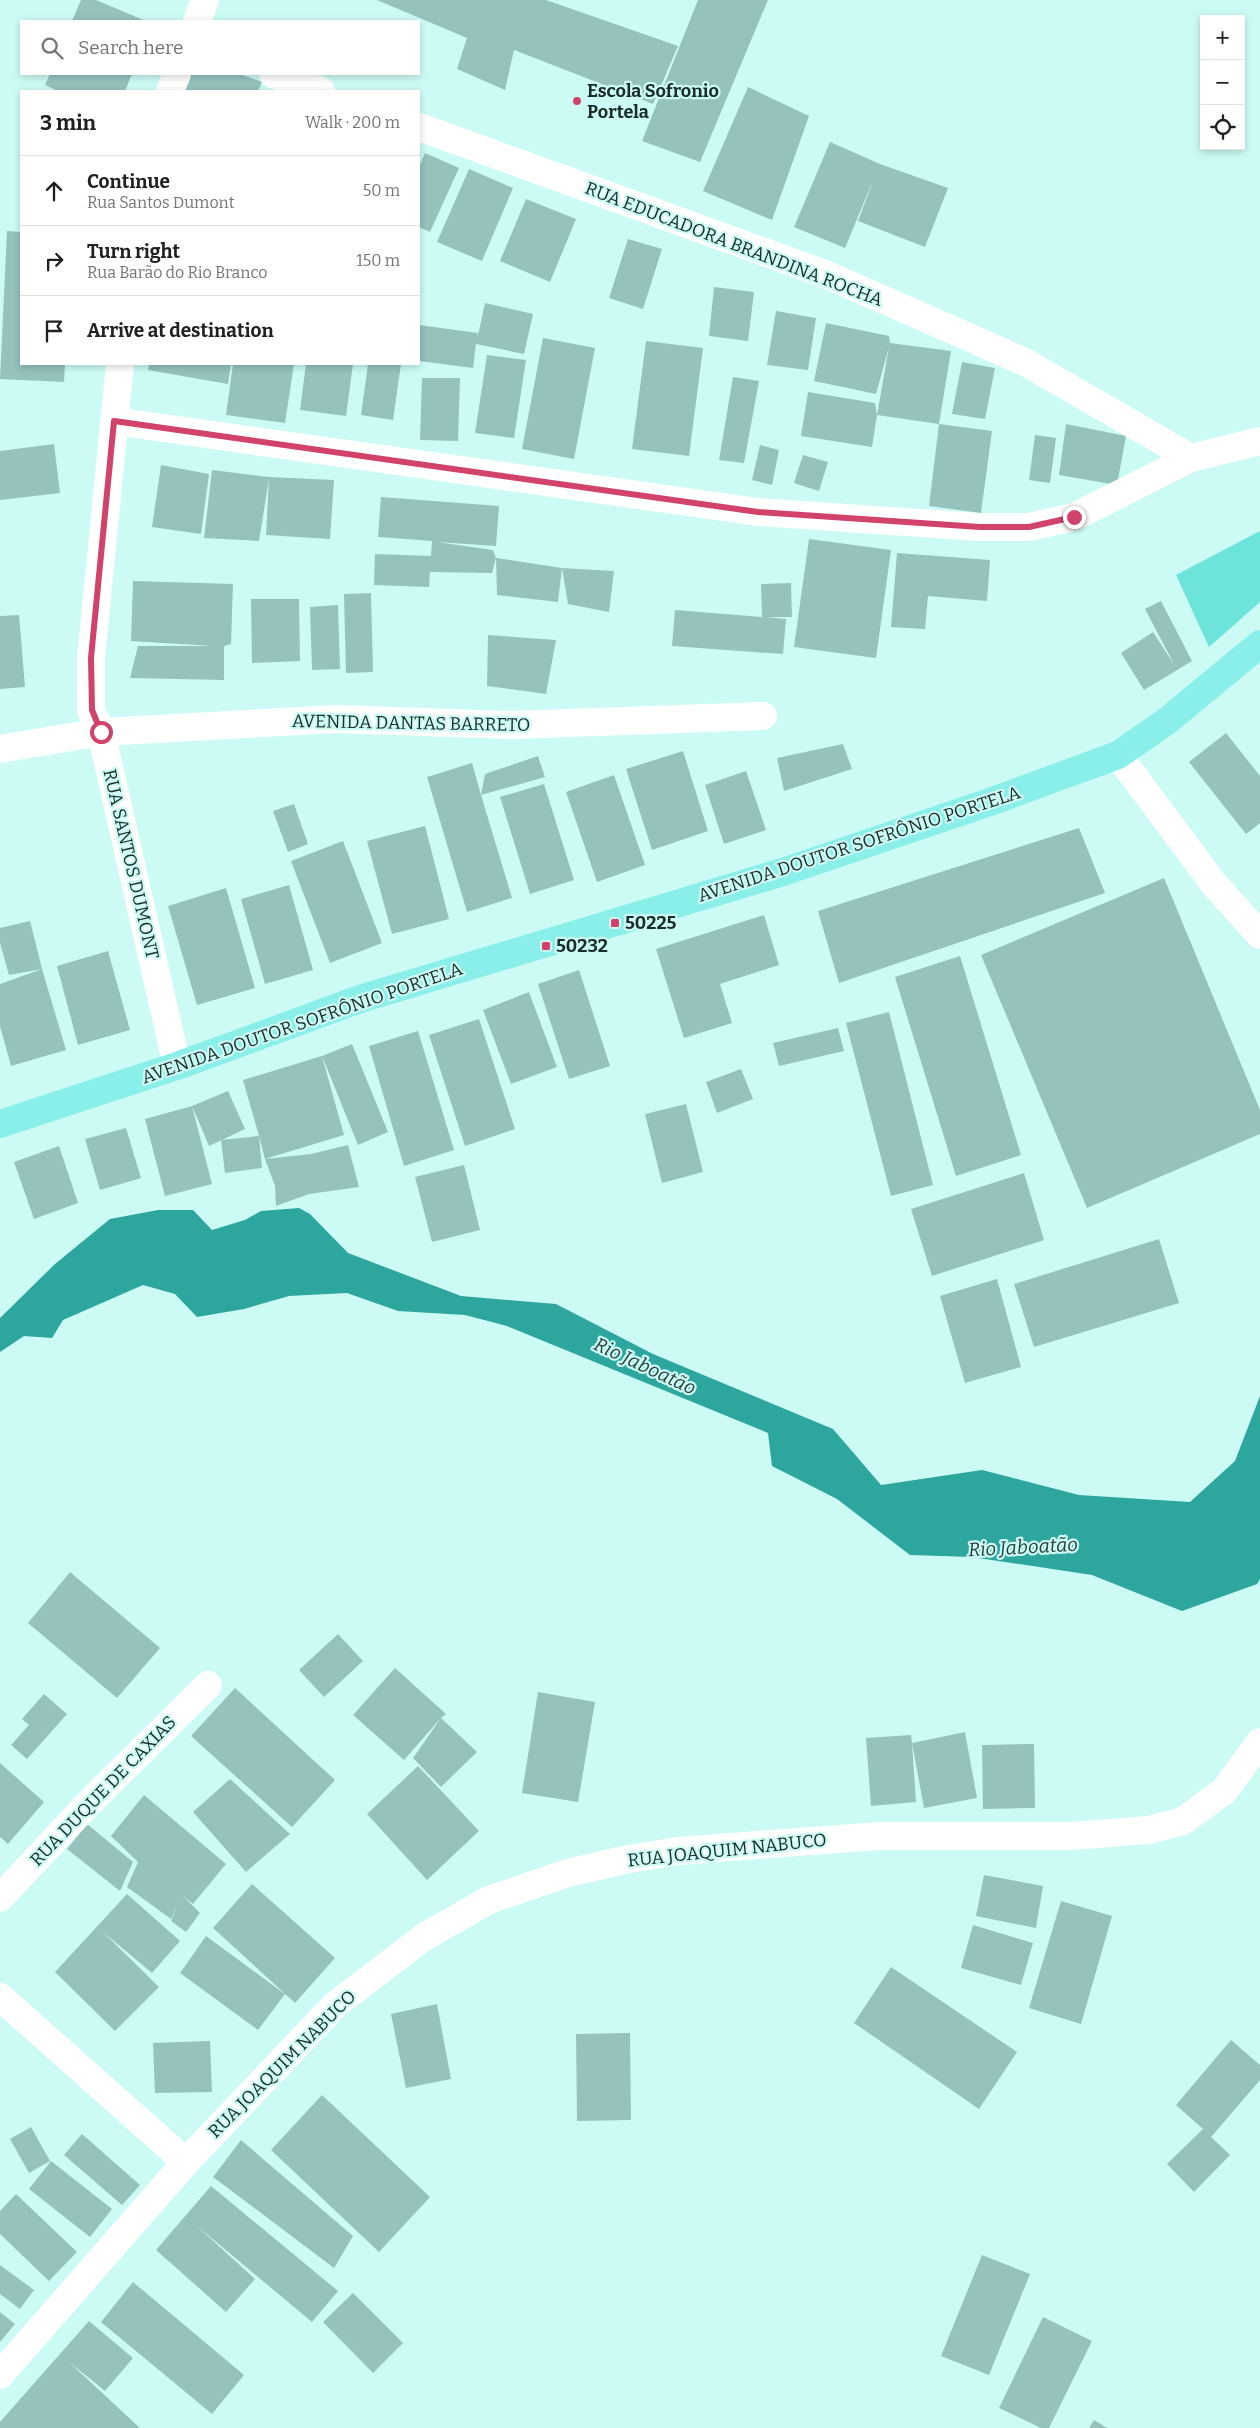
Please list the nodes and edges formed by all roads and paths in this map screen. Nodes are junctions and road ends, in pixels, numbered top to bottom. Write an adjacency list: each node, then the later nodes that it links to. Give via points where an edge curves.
1 (205, 0): 2 (street)
2 (197, 20)
3 (177, 75): 5 (street)
4 (276, 75): 6 (street)
5 (170, 90)
6 (318, 90)
7 (420, 127): 11 (street, RUA EDUCADORA BRANDINA ROCHA, via 824,274 1025,362)
8 (120, 365): 9 (street, RUA SANTOS DUMONT)
9 (114, 421): 11 (street, via 758,512 980,527 1029,527 1074,517); 14 (street, RUA SANTOS DUMONT, via 91,658 92,710)
10 (1260, 441): 11 (street)
11 (1191, 458)
12 (1260, 644): 16 (main road, AVENIDA DOUTOR SOFRÔNIO PORTELA, via 1167,721)
13 (763, 716): 14 (street, AVENIDA DANTAS BARRETO, via 513,725 336,719)
14 (101, 732): 15 (street, AVENIDA DANTAS BARRETO); 18 (street, RUA SANTOS DUMONT)
15 (0, 749)
16 (1118, 755): 17 (street, via 1214,884); 18 (main road, AVENIDA DOUTOR SOFRÔNIO PORTELA, via 783,872 360,999)
17 (1260, 935)
18 (177, 1066): 19 (main road, AVENIDA DOUTOR SOFRÔNIO PORTELA)
19 (0, 1124)
20 (208, 1686): 22 (street, RUA DUQUE DE CAXIAS, via 86,1806)
21 (1260, 1742): 24 (street, RUA JOAQUIM NABUCO, via 1224,1791 1183,1821 1149,1830 1071,1836 879,1836 678,1851 568,1872 489,1900 424,1937 336,2006)
22 (0, 1898)
23 (0, 1996): 24 (street)
24 (186, 2162): 25 (street, RUA JOAQUIM NABUCO)
25 (0, 2375)

